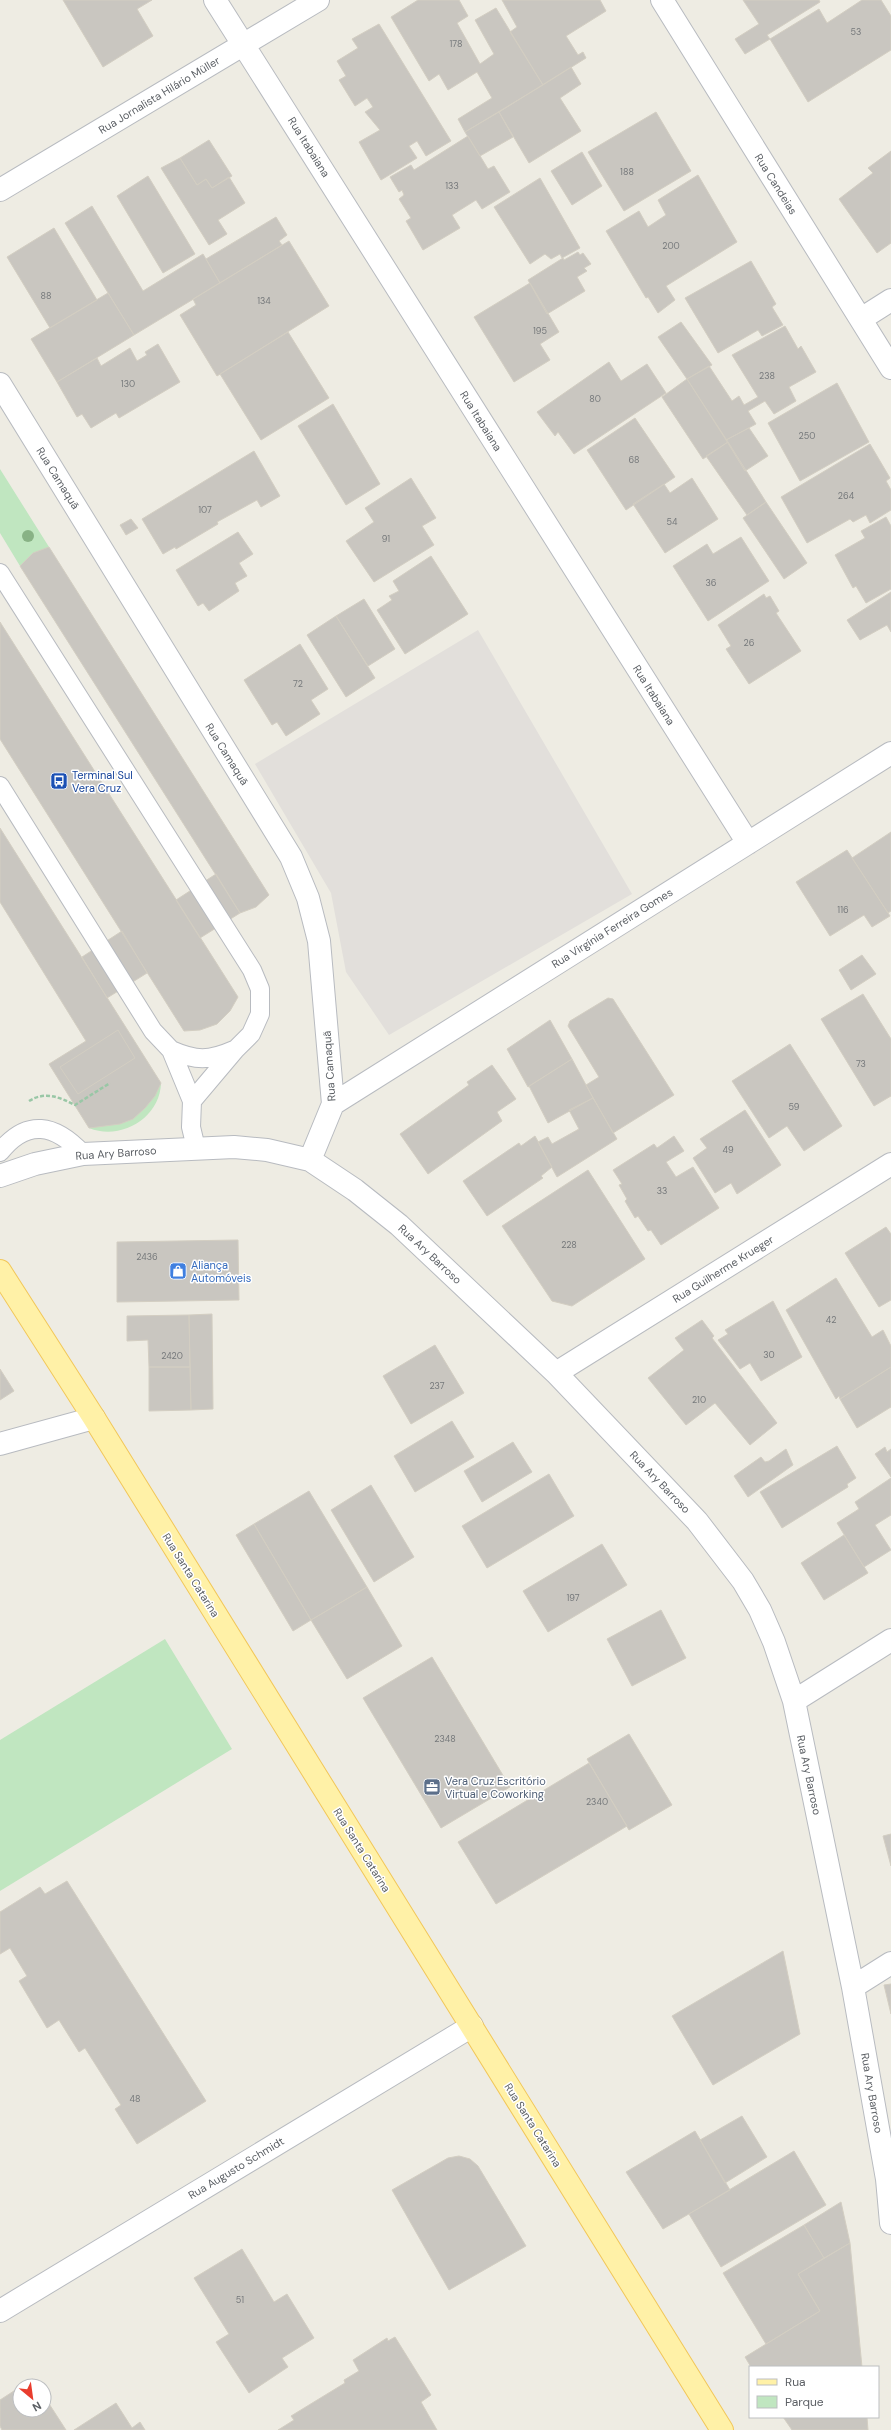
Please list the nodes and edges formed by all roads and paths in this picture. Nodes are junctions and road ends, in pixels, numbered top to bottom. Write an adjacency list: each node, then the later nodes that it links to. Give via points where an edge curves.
1 (216, 0): 4 (street, Rua Itabaiana)
2 (318, 0): 4 (street, Rua Jornalista Hilário Müller)
3 (662, 0): 7 (street, Rua Candeias)
4 (244, 44): 5 (street, Rua Jornalista Hilário Müller); 13 (street, Rua Itabaiana)
5 (0, 190)
6 (891, 300): 7 (street)
7 (861, 319): 8 (street, Rua Candeias)
8 (891, 368)
9 (0, 384): 19 (street, Rua Camaquã, via 291,857 308,898 319,941)
10 (0, 573): 15 (lane, via 252,970 260,989 260,1014 252,1034)
11 (891, 753): 13 (street, Rua Virgínia Ferreira Gomes)
12 (0, 786): 14 (lane, via 153,1031)
13 (748, 843): 19 (street, Rua Virgínia Ferreira Gomes)
14 (171, 1050): 15 (lane, via 190,1058 216,1058); 17 (lane)
15 (235, 1050): 17 (lane)
16 (110, 1083): 18 (path, via 75,1105 57,1096 39,1094)
17 (192, 1101): 20 (lane, via 191,1127)
18 (26, 1103)
19 (334, 1104): 23 (street, Rua Camaquã)
20 (196, 1148): 22 (street, Rua Ary Barroso); 23 (street, Rua Ary Barroso, via 267,1150)
21 (0, 1152): 22 (lane, via 10,1139 37,1127 60,1134)
22 (83, 1154): 25 (street, Rua Ary Barroso, via 35,1164)
23 (310, 1160): 27 (street, Rua Ary Barroso, via 355,1190 399,1225)
24 (891, 1164): 27 (street, Rua Guilherme Krueger)
25 (0, 1176)
26 (0, 1271): 28 (main road, Rua Santa Catarina)
27 (556, 1373): 31 (street, Rua Ary Barroso, via 697,1521 743,1581 774,1642)
28 (94, 1418): 29 (street); 34 (main road, Rua Santa Catarina)
29 (0, 1444)
30 (891, 1640): 31 (street)
31 (794, 1701): 33 (street, Rua Ary Barroso)
32 (891, 1963): 33 (street)
33 (853, 1988): 35 (street, Rua Ary Barroso, via 887,2179)
34 (472, 2026): 36 (street, Rua Augusto Schmidt); 37 (main road, Rua Santa Catarina)
35 (891, 2223)
36 (0, 2311)
37 (722, 2430)

